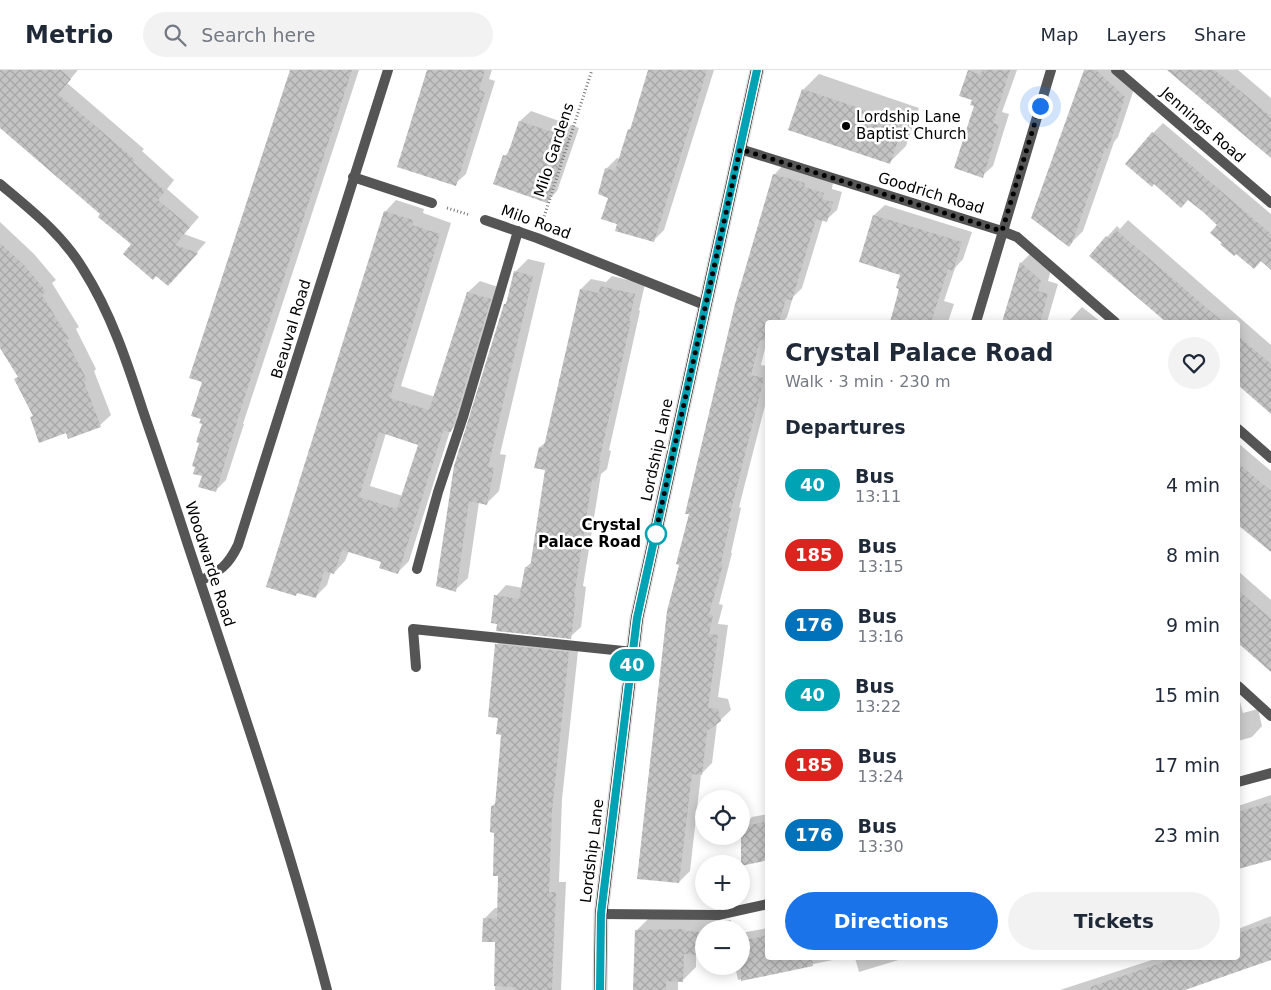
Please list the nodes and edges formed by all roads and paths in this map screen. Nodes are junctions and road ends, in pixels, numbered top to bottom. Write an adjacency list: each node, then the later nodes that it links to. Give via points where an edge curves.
1 (388, 70): 7 (street, Beauval Road)
2 (592, 70): 14 (path, Milo Gardens)
3 (757, 70): 6 (main road, Lordship Lane)
4 (1051, 70): 13 (street)
5 (1116, 70): 10 (street, Jennings Road)
6 (740, 149): 13 (street, Goodrich Road); 15 (main road, Lordship Lane)
7 (353, 177): 9 (street); 21 (street, Beauval Road, via 238,545 226,565)
8 (0, 184): 21 (street, Woodwarde Road, via 60,237 97,294 126,358)
9 (432, 203): 11 (path, Milo Road)
10 (1271, 203)
11 (485, 220): 12 (street, Milo Road)
12 (518, 231): 14 (street, Milo Road); 20 (street)
13 (1002, 231): 16 (street); 17 (street, Goodrich Road, via 1017,237)
14 (537, 238): 15 (street, Milo Road)
15 (705, 305): 22 (main road, Lordship Lane, via 637,618)
16 (977, 320)
17 (1113, 320)
18 (1240, 431): 19 (street)
19 (1271, 458)
20 (417, 569)
21 (200, 581): 30 (street, Woodwarde Road, via 277,816)
22 (633, 652): 23 (street, via 413,630); 29 (main road, Lordship Lane)
23 (416, 667)
24 (1240, 688): 25 (street)
25 (1271, 716)
26 (1271, 773): 27 (street)
27 (1240, 781)
28 (765, 905): 29 (street, via 718,915)
29 (601, 914): 31 (main road, Lordship Lane)
30 (327, 990)
31 (600, 990)

